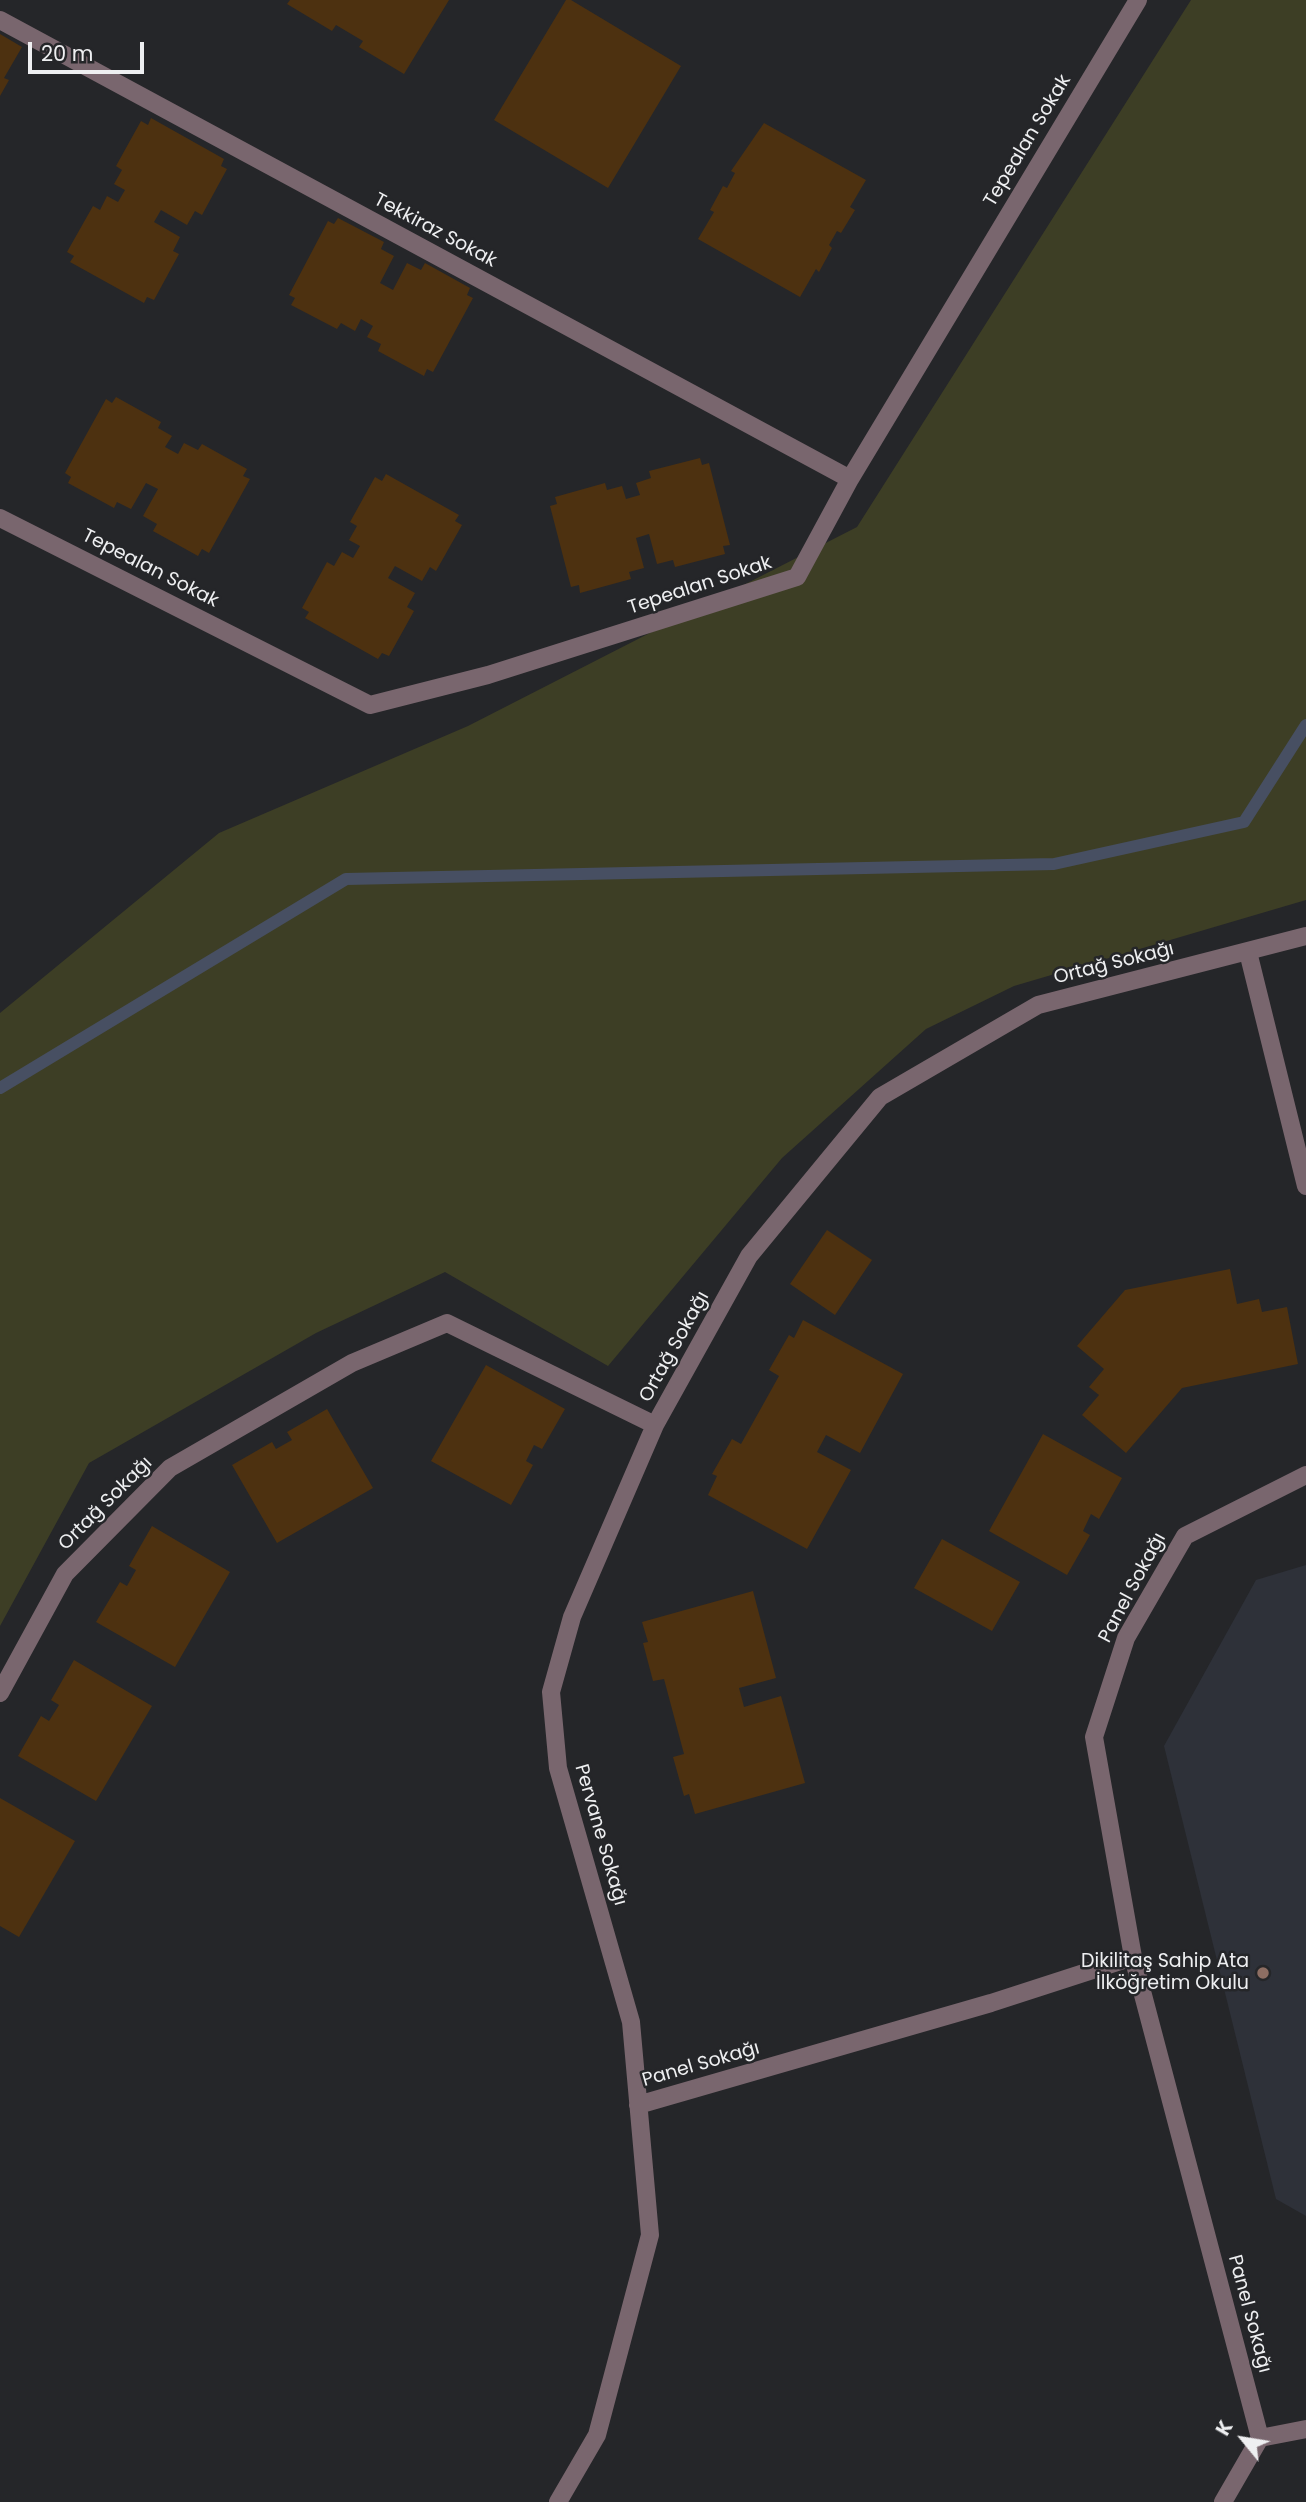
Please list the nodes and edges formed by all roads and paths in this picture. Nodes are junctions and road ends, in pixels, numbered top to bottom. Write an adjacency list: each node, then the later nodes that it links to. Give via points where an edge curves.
1 (1138, 0): 3 (street, Tepealan Sokak)
2 (0, 20): 3 (street, Tekkiraz Sokak)
3 (850, 479): 4 (street, Tepealan Sokak, via 797,577 488,675 370,705)
4 (0, 519)
5 (1306, 936): 6 (street, Ortağ Sokağı)
6 (1248, 952): 7 (street); 8 (street, Ortağ Sokağı, via 1038,1005 880,1097 750,1256)
7 (1306, 1186)
8 (655, 1424): 10 (street, Ortağ Sokağı, via 447,1323 352,1363 170,1468 65,1574); 12 (street, Pervane Sokağı, via 572,1617 551,1692 558,1768 631,2022)
9 (1306, 1475): 11 (street, Panel Sokağı, via 1185,1535 1126,1639 1094,1737)
10 (0, 1693)
11 (1133, 1957): 12 (street, Panel Sokağı); 14 (street, Panel Sokağı)
12 (638, 2105): 15 (street, Panel Sokağı, via 650,2235 597,2435)
13 (1306, 2429): 14 (street)
14 (1260, 2438): 16 (street)
15 (558, 2502)
16 (1223, 2502)

